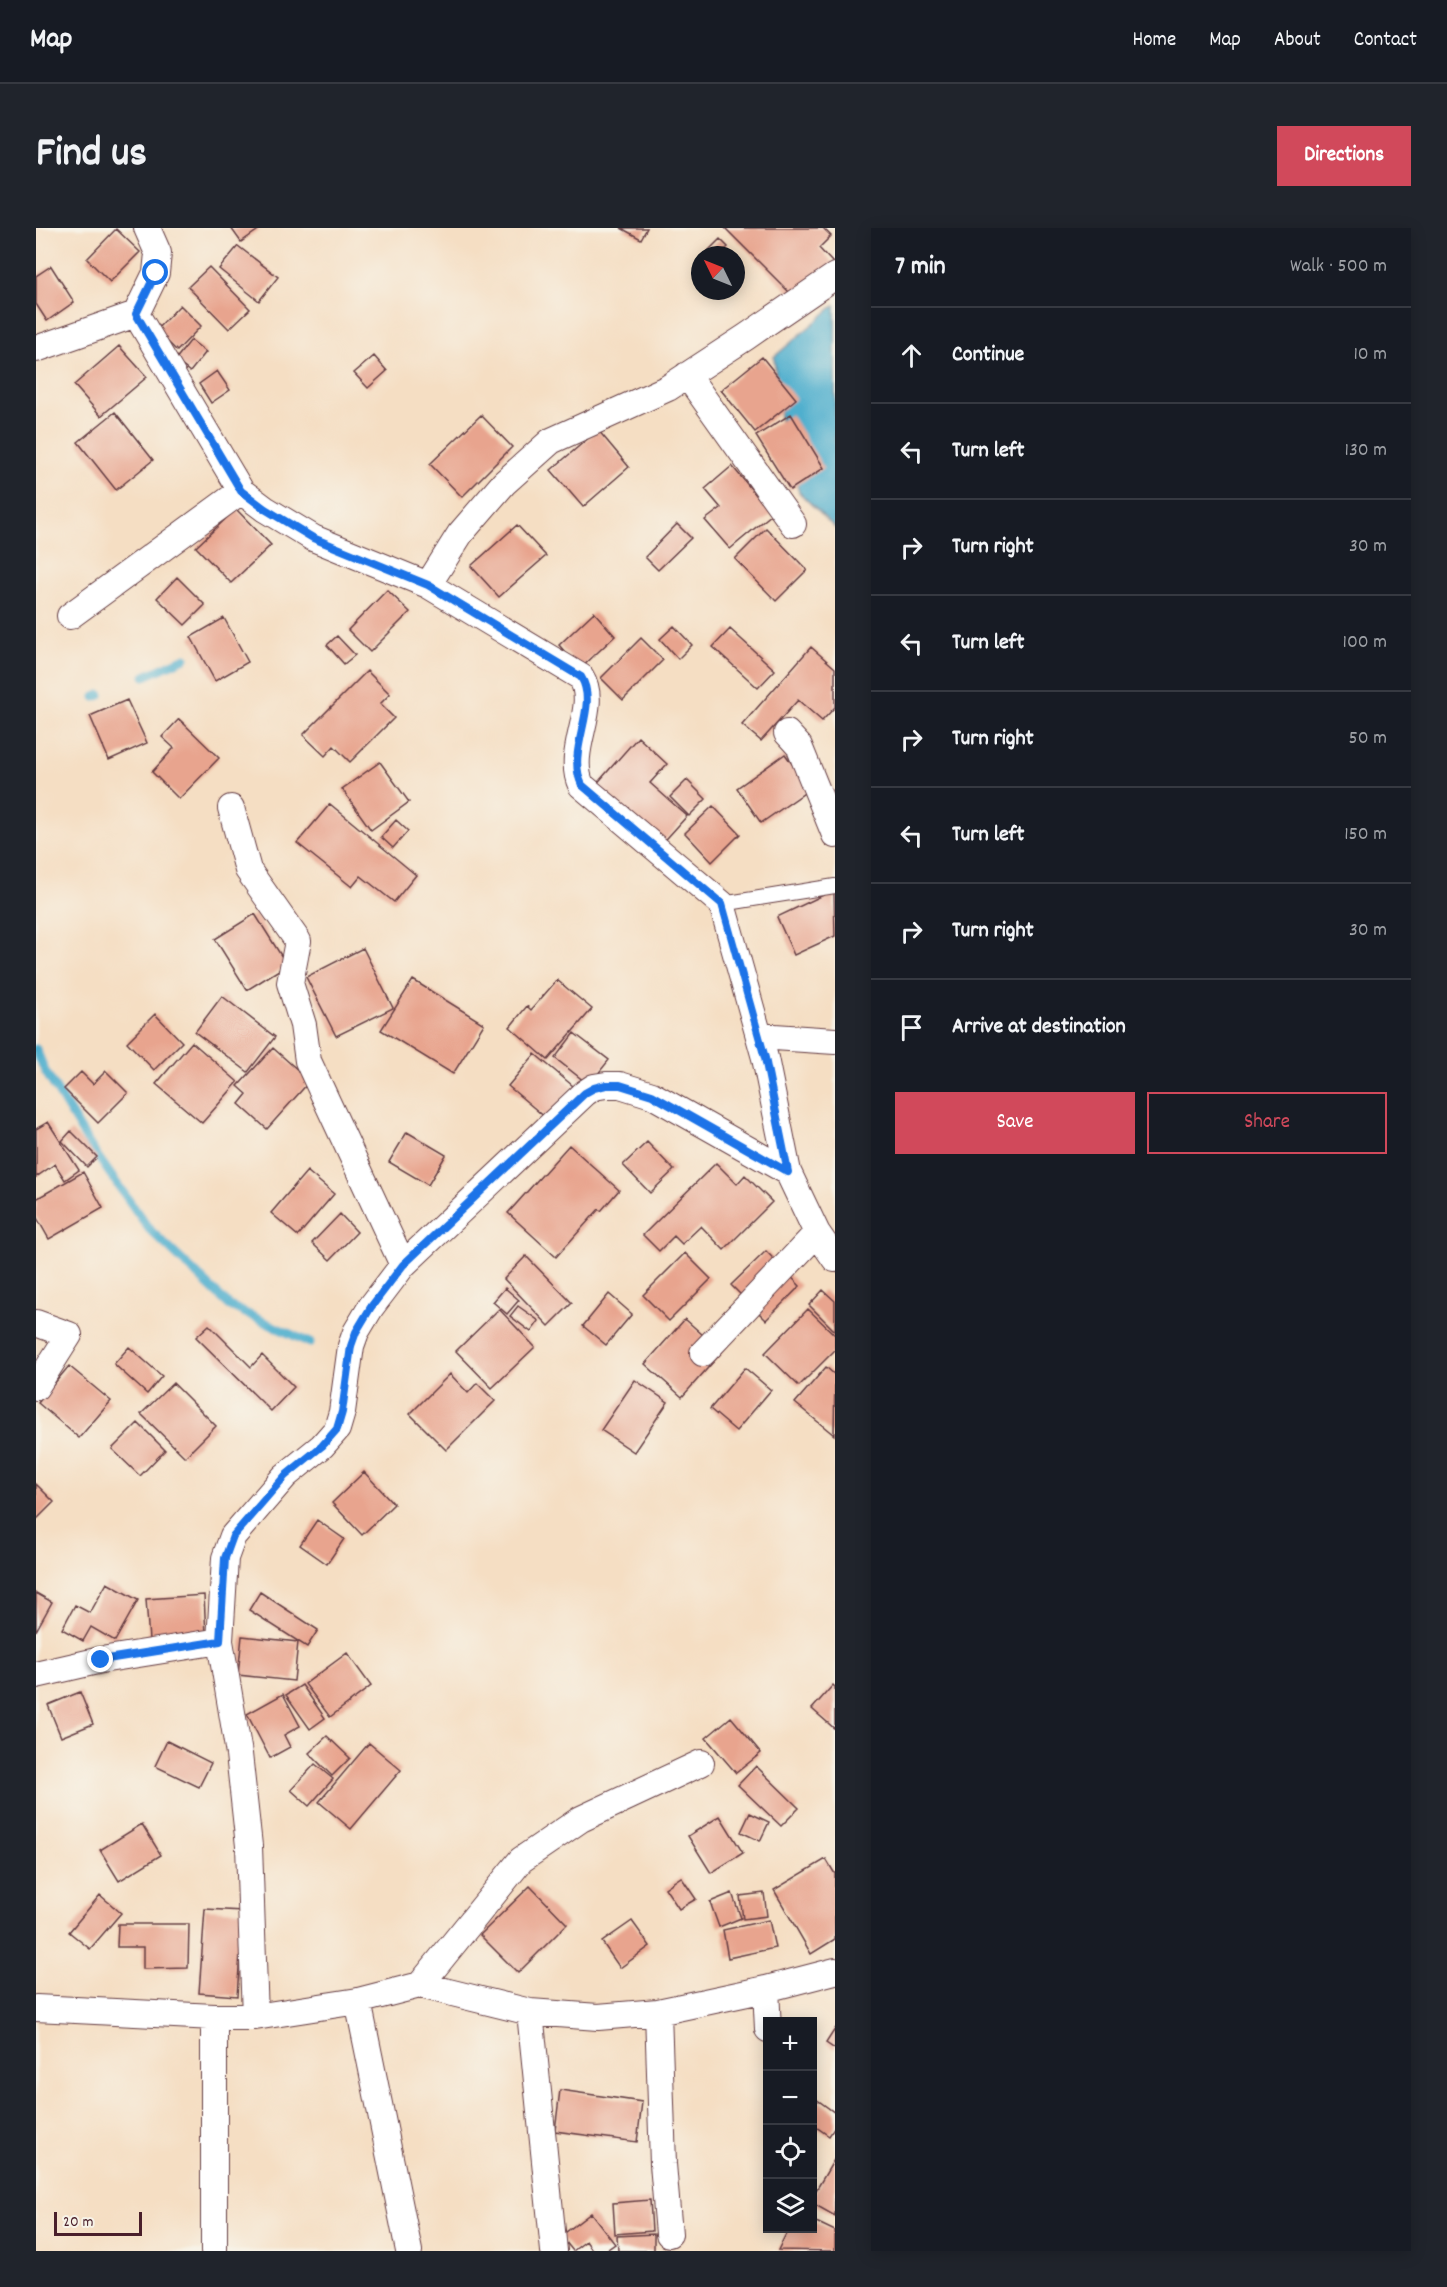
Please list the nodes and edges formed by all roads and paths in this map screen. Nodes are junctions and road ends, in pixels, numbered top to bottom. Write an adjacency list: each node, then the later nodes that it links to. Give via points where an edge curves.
1 (147, 228): 3 (street, via 158,253 156,273)
2 (835, 276): 5 (street)
3 (136, 314): 4 (street); 6 (street)
4 (36, 350)
5 (687, 375): 7 (street); 8 (street, via 551,441 504,483 459,534)
6 (241, 491): 8 (street, via 313,538); 9 (street)
7 (793, 524)
8 (428, 585): 14 (street, via 581,677 588,691 576,758 582,785)
9 (70, 616)
10 (787, 733): 12 (street, via 799,746)
11 (231, 808): 20 (street, via 249,870 298,940 290,983 303,1025 308,1061)
12 (835, 835)
13 (835, 886): 14 (lane)
14 (722, 904): 15 (street)
15 (759, 1036): 16 (street); 17 (street)
16 (835, 1041)
17 (788, 1172): 18 (street); 20 (street, via 652,1095 606,1085 576,1101)
18 (817, 1233): 19 (street); 22 (street)
19 (835, 1259)
20 (403, 1265): 24 (street, via 356,1332 337,1429 285,1476 233,1536 225,1558)
21 (36, 1323): 23 (street, via 69,1335)
22 (703, 1353)
23 (36, 1387)
24 (220, 1641): 25 (street); 34 (street, via 249,1846)
25 (36, 1675)
26 (701, 1763): 28 (street, via 581,1819 521,1860)
27 (835, 1971): 29 (street)
28 (420, 1985): 30 (street); 32 (street)
29 (766, 1989): 33 (street); 36 (street)
30 (358, 2001): 34 (street); 39 (street)
31 (36, 2008): 35 (street)
32 (531, 2012): 33 (street, via 598,2017); 40 (street)
33 (658, 2012): 37 (street)
34 (255, 2016): 35 (street)
35 (214, 2017): 38 (street)
36 (767, 2017)
37 (669, 2234)
38 (214, 2251)
39 (409, 2251)
40 (554, 2251)

